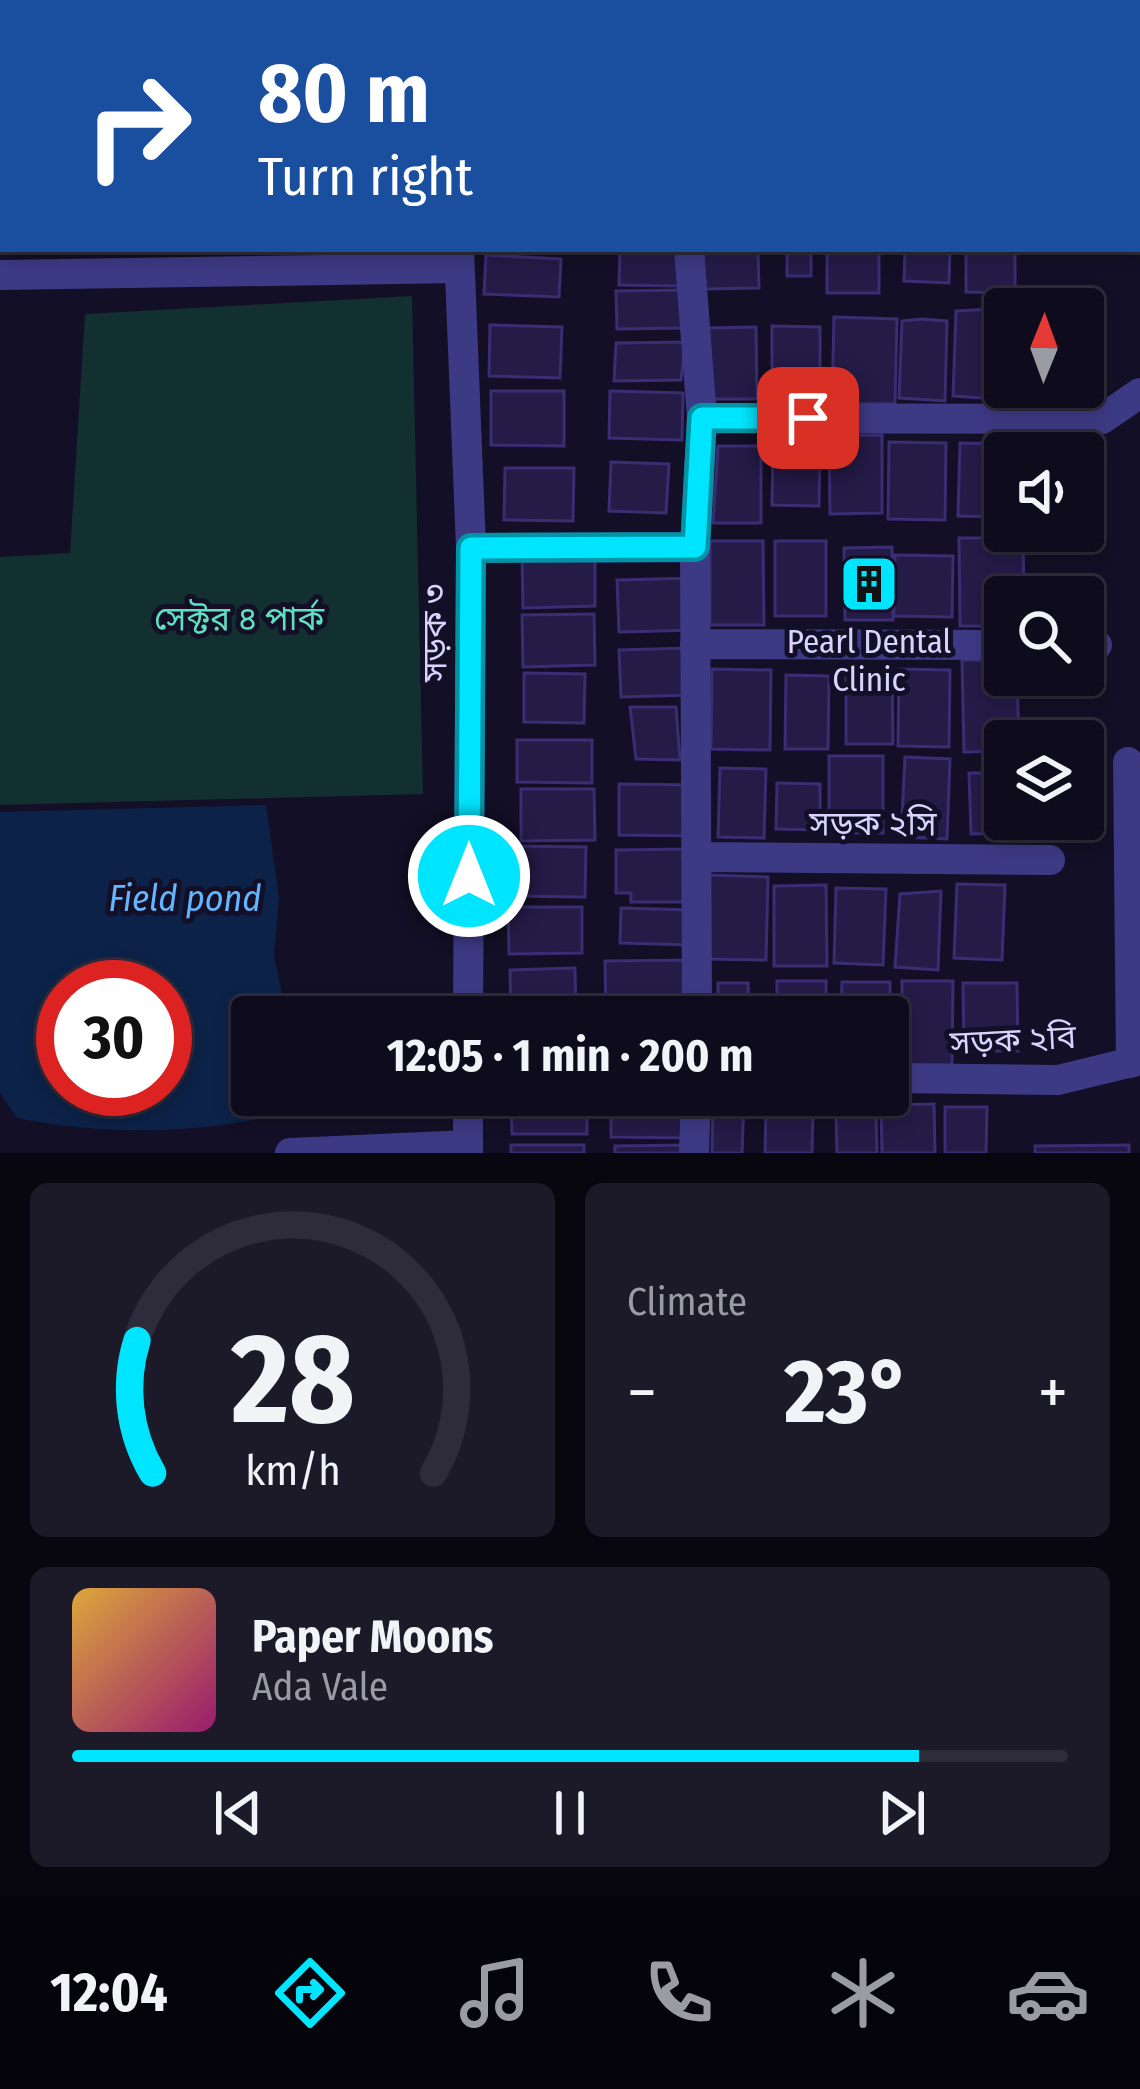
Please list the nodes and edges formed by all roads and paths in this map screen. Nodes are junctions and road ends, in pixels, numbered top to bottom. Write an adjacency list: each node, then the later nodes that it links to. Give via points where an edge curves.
1 (689, 252): 5 (street)
2 (459, 258): 3 (street); 7 (street, সড়ক ৩)
3 (0, 275)
4 (1140, 393): 5 (street, via 1102,419)
5 (702, 418): 6 (street)
6 (695, 547): 7 (street); 8 (street)
7 (471, 548): 13 (street, সড়ক ৩)
8 (695, 644): 9 (street); 11 (street)
9 (984, 645)
10 (1128, 762): 15 (street)
11 (696, 857): 12 (street, সড়ক ২সি); 14 (street)
12 (1050, 860)
13 (468, 996)
14 (697, 996)
15 (1136, 1061): 16 (street, সড়ক ২বি, via 1058,1079)
16 (909, 1078)
17 (468, 1116): 19 (street)
18 (695, 1116): 21 (street)
19 (467, 1149): 20 (street)
20 (290, 1153)
21 (694, 1153)

